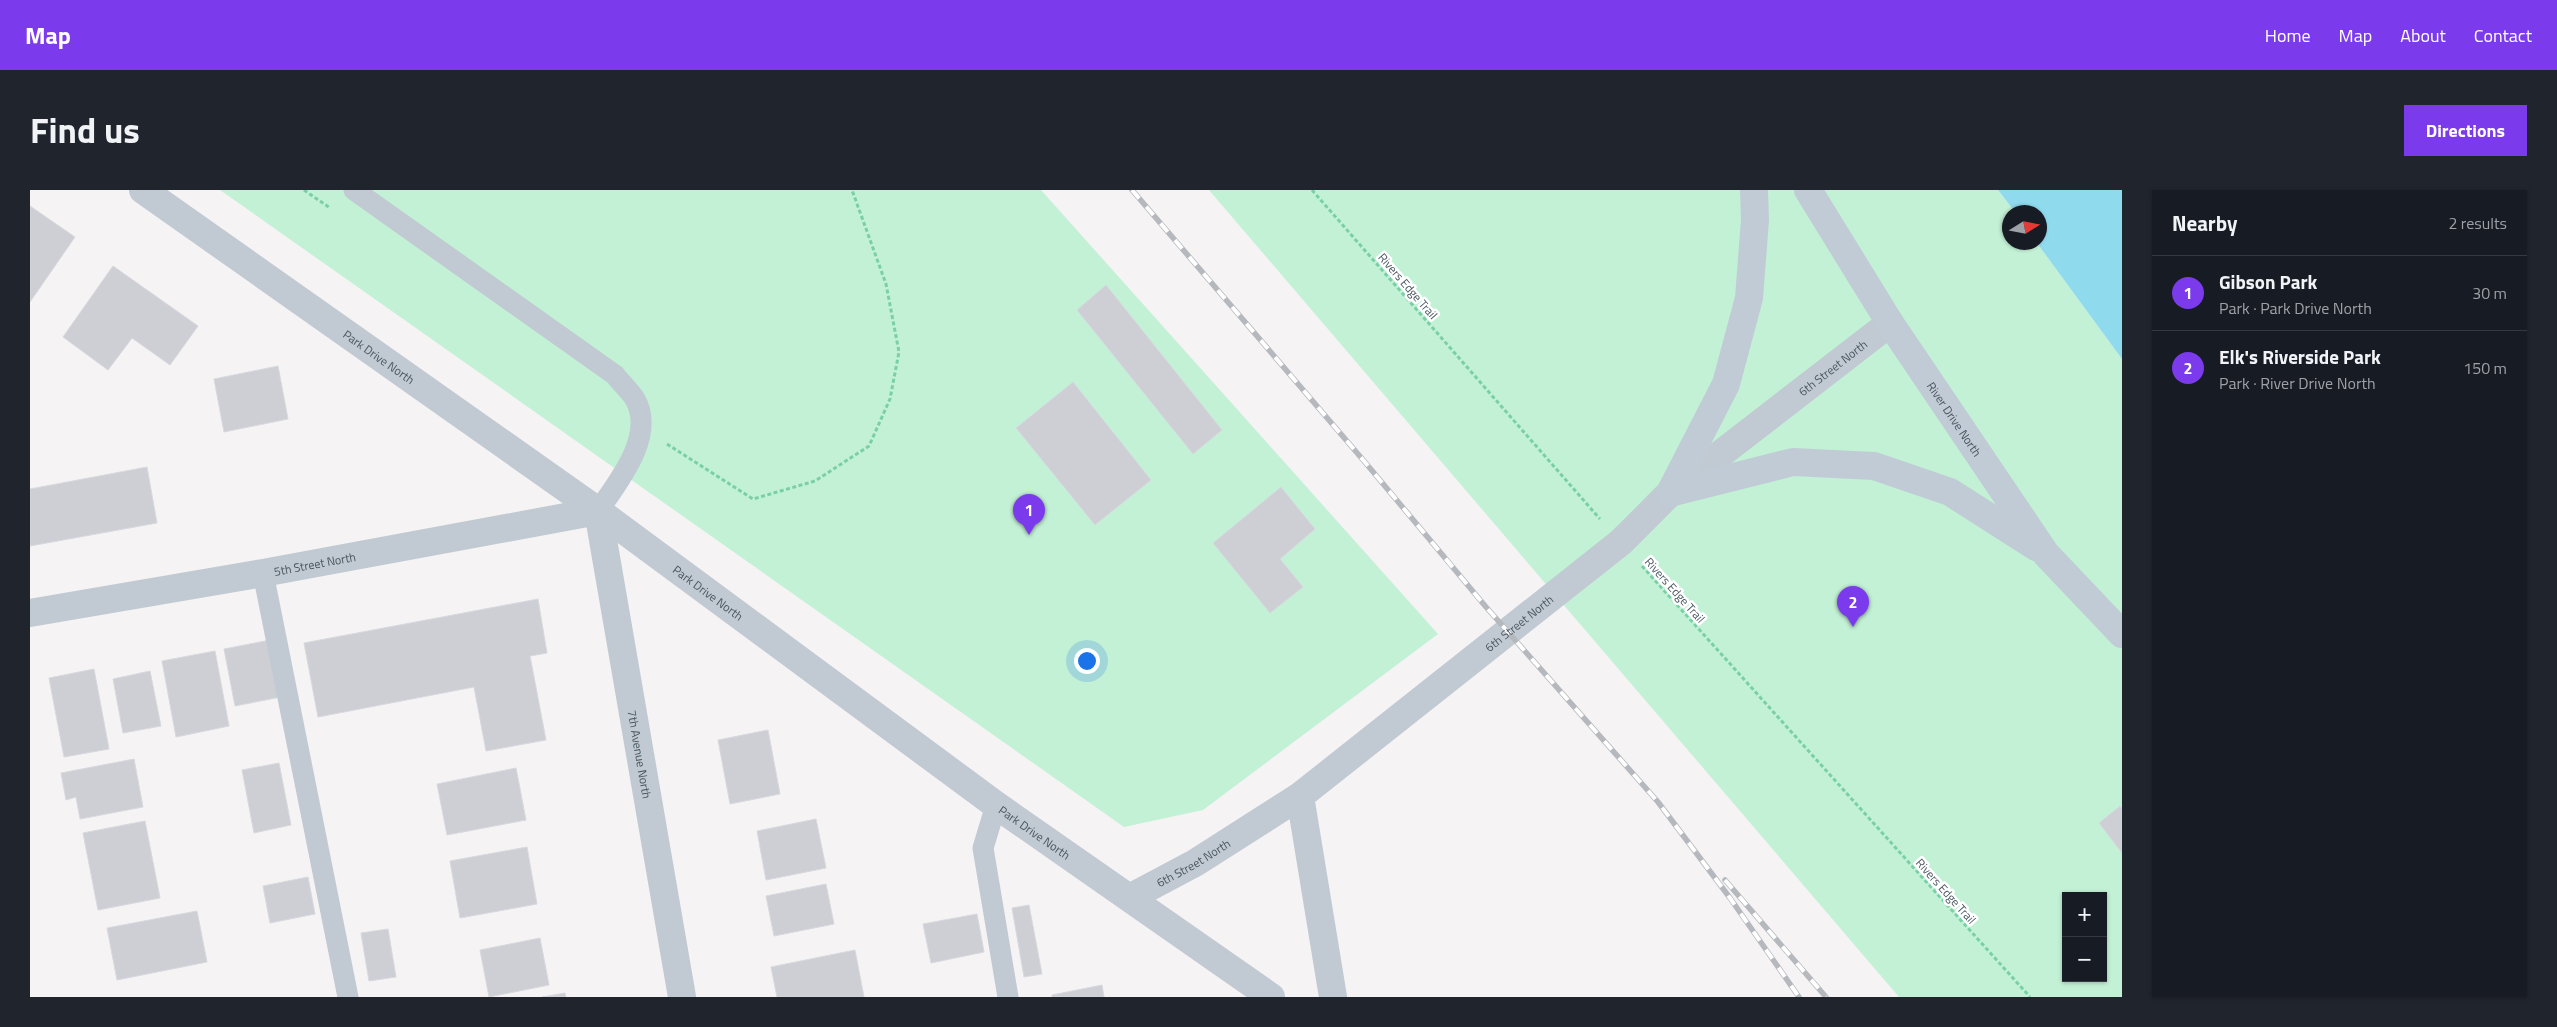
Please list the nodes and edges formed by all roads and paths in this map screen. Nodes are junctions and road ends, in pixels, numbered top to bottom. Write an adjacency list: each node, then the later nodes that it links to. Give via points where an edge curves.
1 (143, 190): 10 (street, Park Drive North)
2 (354, 190): 8 (lane, via 615,375 635,400)
3 (852, 190): 8 (path, via 886,284 899,352 890,399 869,446 815,481 753,499)
4 (1312, 190): 11 (path, Rivers Edge Trail)
5 (1754, 190): 9 (main road, via 1749,298 1726,384)
6 (1808, 190): 7 (main road, River Drive North)
7 (1890, 323): 9 (street, 6th Street North); 12 (main road, River Drive North)
8 (642, 427): 10 (lane, via 629,465)
9 (1670, 493): 11 (street, 6th Street North); 12 (main road, via 1793,462 1874,466 1950,492)
10 (598, 510): 13 (street, 5th Street North); 17 (street, Park Drive North); 20 (street, 7th Avenue North)
11 (1621, 542): 16 (street, 6th Street North); 24 (path, Rivers Edge Trail)
12 (2046, 554): 15 (main road, River Drive North)
13 (263, 573): 14 (street, 5th Street North); 19 (lane)
14 (30, 613)
15 (2122, 634)
16 (1300, 796): 18 (street, 6th Street North, via 1195,863); 23 (street)
17 (996, 805): 18 (street, Park Drive North); 21 (lane, via 983,848)
18 (1131, 897): 22 (street, Park Drive North)
19 (348, 997)
20 (682, 997)
21 (1008, 997)
22 (1271, 997)
23 (1333, 997)
24 (2030, 997)

